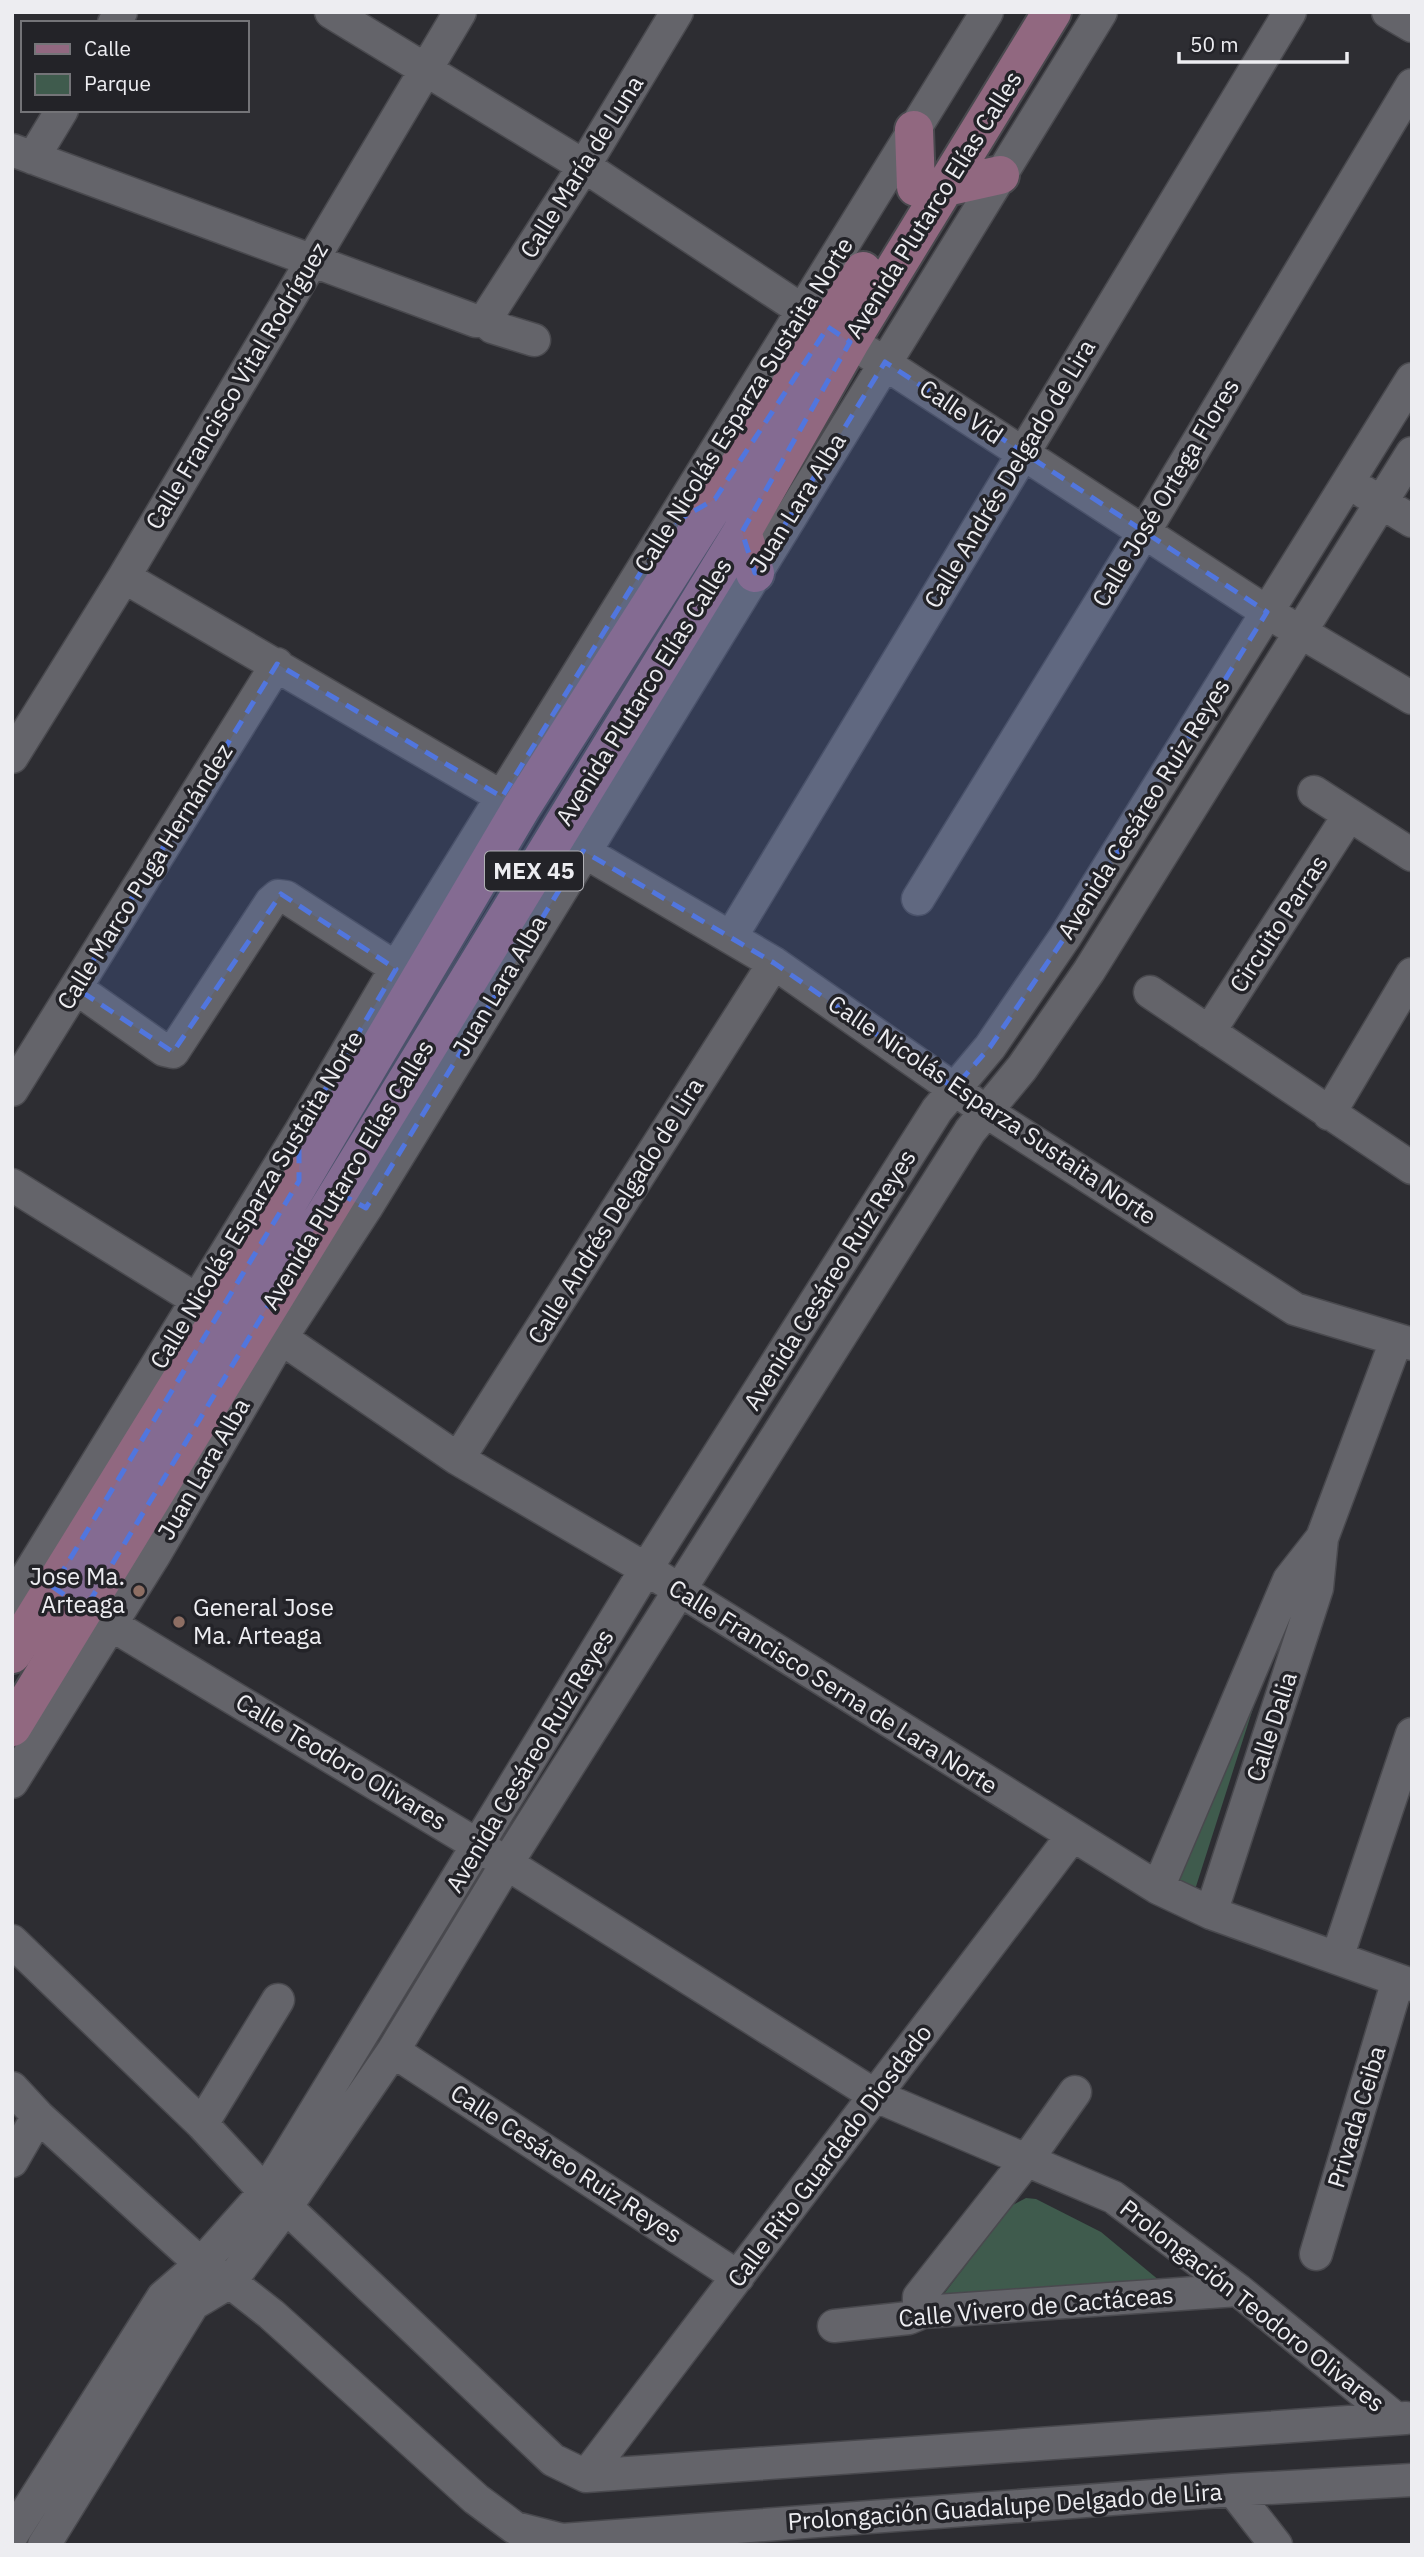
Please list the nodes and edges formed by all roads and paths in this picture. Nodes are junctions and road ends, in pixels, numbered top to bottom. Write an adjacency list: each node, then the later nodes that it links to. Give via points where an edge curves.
1 (331, 12): 11 (street, Calle Vid)
2 (460, 12): 11 (street, Calle Francisco Vital Rodríguez)
3 (677, 12): 16 (street, Calle María de Luna)
4 (987, 12): 14 (street, Calle Nicolás Esparza Sustaita Norte)
5 (1022, 12): 18 (main road, Avenida Plutarco Elías Calles / MEX 45)
6 (1052, 12): 18 (main road, Avenida Plutarco Elías Calles / MEX 45)
7 (1101, 12): 17 (street, Juan Lara Alba)
8 (1290, 12): 26 (street, Calle Andrés Delgado de Lira)
9 (1388, 12): 10 (street)
10 (1412, 26)
11 (424, 71): 16 (street, Calle Vid); 19 (street, Calle Francisco Vital Rodríguez)
12 (1412, 85): 33 (street, Calle José Ortega Flores)
13 (60, 112): 15 (street)
14 (914, 131): 18 (main road); 21 (street, Calle Nicolás Esparza Sustaita Norte)
15 (23, 154): 19 (street)
16 (584, 166): 20 (street, Calle María de Luna); 21 (street, Calle Vid)
17 (1000, 175): 18 (main road); 23 (street, Juan Lara Alba)
18 (931, 187): 21 (main road, Avenida Plutarco Elías Calles / MEX 45)
19 (311, 261): 20 (street, via 476,321); 35 (street, Calle Francisco Vital Rodríguez)
20 (485, 320): 22 (street, via 492,327)
21 (827, 326): 23 (street, Calle Vid); 28 (main road, Avenida Plutarco Elías Calles / MEX 45); 31 (street, Calle Nicolás Esparza Sustaita Norte); 32 (main road, Avenida Plutarco Elías Calles / MEX 45)
22 (534, 340)
23 (885, 362): 26 (street, Calle Vid); 34 (street, Juan Lara Alba)
24 (1412, 379): 27 (street, Avenida Cesáreo Ruiz Reyes)
25 (1412, 453): 29 (street, Avenida Cesáreo Ruiz Reyes)
26 (1023, 454): 33 (street, Calle Vid); 47 (street, Calle Andrés Delgado de Lira)
27 (1348, 483): 29 (street); 36 (street, Avenida Cesáreo Ruiz Reyes)
28 (715, 499): 31 (main road); 49 (main road, Avenida Plutarco Elías Calles / MEX 45, via 521,808)
29 (1381, 502): 30 (street); 37 (street, Avenida Cesáreo Ruiz Reyes)
30 (1412, 521)
31 (670, 525): 42 (street, Calle Nicolás Esparza Sustaita Norte)
32 (742, 532): 34 (main road); 54 (main road, Avenida Plutarco Elías Calles / MEX 45)
33 (1144, 532): 36 (street, Calle Vid); 46 (street, Calle José Ortega Flores)
34 (755, 573): 44 (street, Juan Lara Alba)
35 (124, 577): 38 (street); 40 (street, Calle Francisco Vital Rodríguez)
36 (1267, 612): 37 (street, Calle Vid); 56 (street, Avenida Cesáreo Ruiz Reyes, via 1065,937 990,1047)
37 (1300, 631): 39 (street, Calle Vid); 58 (street, Avenida Cesáreo Ruiz Reyes, via 1089,971)
38 (277, 664): 42 (street); 52 (street, Calle Marco Puga Hernández)
39 (1412, 698)
40 (12, 757)
41 (1314, 792): 43 (street)
42 (502, 797): 49 (street, Calle Nicolás Esparza Sustaita Norte)
43 (1349, 815): 45 (street); 55 (street, Circuito Parras)
44 (583, 851): 47 (street, Calle Nicolás Esparza Sustaita Norte); 51 (street, Juan Lara Alba)
45 (1412, 855)
46 (918, 900)
47 (731, 937): 48 (street, Calle Nicolás Esparza Sustaita Norte)
48 (774, 963): 56 (street, Calle Nicolás Esparza Sustaita Norte); 68 (street, Calle Andrés Delgado de Lira)
49 (405, 969): 52 (street, via 278,896 173,1052); 60 (street, Calle Nicolás Esparza Sustaita Norte); 62 (main road, Avenida Plutarco Elías Calles / MEX 45)
50 (1412, 974): 59 (street)
51 (499, 986): 54 (main road); 64 (street, Juan Lara Alba)
52 (76, 988): 57 (street, Calle Marco Puga Hernández)
53 (1150, 992): 55 (street)
54 (459, 993): 64 (main road, Avenida Plutarco Elías Calles / MEX 45)
55 (1209, 1032): 59 (street)
56 (954, 1088): 58 (street, Calle Nicolás Esparza Sustaita Norte); 70 (street, Avenida Cesáreo Ruiz Reyes)
57 (12, 1090)
58 (987, 1112): 67 (street, Calle Nicolás Esparza Sustaita Norte, via 1295,1309); 72 (street, Avenida Cesáreo Ruiz Reyes, via 970,1131)
59 (1329, 1114): 61 (street)
60 (299, 1134): 62 (main road); 65 (street, Calle Nicolás Esparza Sustaita Norte)
61 (1412, 1168)
62 (299, 1181): 71 (main road, Avenida Plutarco Elías Calles / MEX 45, via 222,1314)
63 (12, 1185): 65 (street)
64 (351, 1200): 66 (street, Juan Lara Alba); 73 (main road, Avenida Plutarco Elías Calles / MEX 45)
65 (197, 1300): 71 (street, Calle Nicolás Esparza Sustaita Norte)
66 (281, 1338): 68 (street, Calle Francisco Serna de Lara Norte); 73 (street, Juan Lara Alba)
67 (1404, 1343): 69 (street, Calle Dalia)
68 (458, 1459): 70 (street, Calle Francisco Serna de Lara Norte)
69 (1322, 1538): 81 (street, Calle Dalia, via 1289,1580); 82 (street, Calle Dalia, via 1317,1588)
70 (646, 1569): 72 (street, Calle Francisco Serna de Lara Norte); 79 (street, Avenida Cesáreo Ruiz Reyes)
71 (26, 1583): 73 (street, Calle Teodoro Olivares); 74 (main road, Avenida Plutarco Elías Calles / MEX 45)
72 (678, 1591): 78 (street, Calle Francisco Serna de Lara Norte); 80 (street, Avenida Cesáreo Ruiz Reyes)
73 (98, 1616): 75 (main road, Avenida Plutarco Elías Calles / MEX 45); 77 (street, Juan Lara Alba); 79 (street, Calle Teodoro Olivares)
74 (12, 1654)
75 (12, 1727)
76 (1412, 1734): 84 (street)
77 (12, 1782)
78 (1072, 1836): 81 (street, Calle Francisco Serna de Lara Norte); 90 (street, Calle Rito Guardado Diosdado)
79 (479, 1846): 80 (street, Calle Teodoro Olivares); 95 (street, Avenida Cesáreo Ruiz Reyes)
80 (507, 1864): 87 (street, Avenida Cesáreo Ruiz Reyes); 90 (street, Calle Teodoro Olivares)
81 (1158, 1888): 82 (street, Calle Francisco Serna de Lara Norte)
82 (1211, 1913): 84 (street, Calle Francisco Serna de Lara Norte)
83 (12, 1941): 92 (street)
84 (1337, 1958): 85 (street, Calle Francisco Serna de Lara Norte)
85 (1405, 1983): 96 (street, Privada Ceiba)
86 (278, 2000): 92 (street)
87 (393, 2051): 95 (street, Avenida Cesáreo Ruiz Reyes); 98 (street, Calle Cesáreo Ruiz Reyes)
88 (12, 2088): 91 (street, Prolongación Guadalupe Delgado de Lira)
89 (1075, 2092): 94 (street)
90 (876, 2096): 94 (street, Prolongación Teodoro Olivares); 98 (street, Calle Rito Guardado Diosdado)
91 (38, 2116): 93 (street); 97 (street, Prolongación Guadalupe Delgado de Lira)
92 (202, 2124): 95 (street)
93 (12, 2161)
94 (1026, 2161): 100 (street, Prolongación Teodoro Olivares, via 1113,2197); 101 (street, via 919,2297)
95 (275, 2199): 97 (street); 99 (street); 104 (street, via 553,2460)
96 (1316, 2254)
97 (201, 2264): 99 (street, Prolongación Guadalupe Delgado de Lira); 107 (street, via 163,2297)
98 (738, 2277): 104 (street, Calle Rito Guardado Diosdado)
99 (230, 2282): 106 (street, Prolongación Guadalupe Delgado de Lira, via 392,2420 476,2499 516,2528 562,2540); 108 (street, via 193,2304)
100 (1238, 2290): 101 (street, Calle Vivero de Cactáceas); 103 (street, Prolongación Teodoro Olivares)
101 (923, 2312): 102 (street, Calle Vivero de Cactáceas, via 909,2318)
102 (834, 2326)
103 (1404, 2418): 104 (street)
104 (586, 2476)
105 (1412, 2480): 106 (street, Prolongación Guadalupe Delgado de Lira)
106 (1233, 2490): 109 (street)
107 (12, 2535)
108 (44, 2545)
109 (1276, 2545)

